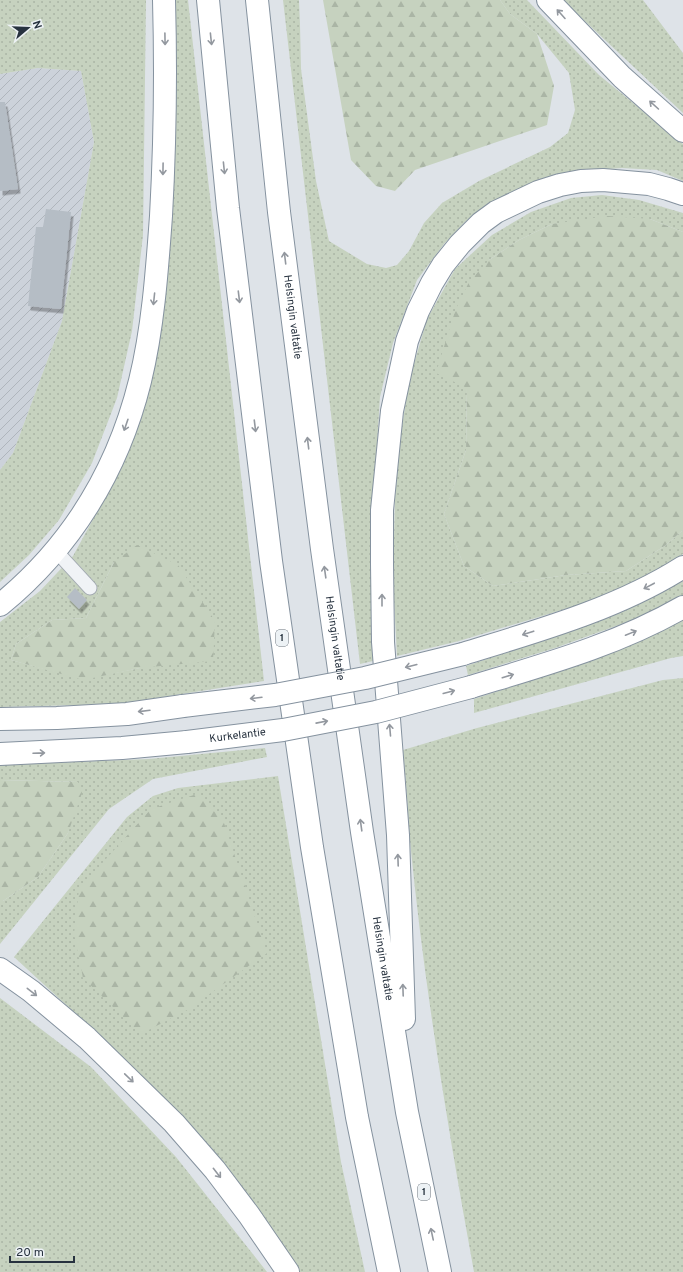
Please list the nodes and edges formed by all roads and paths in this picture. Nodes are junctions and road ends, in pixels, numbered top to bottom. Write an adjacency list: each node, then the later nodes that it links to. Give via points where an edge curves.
1 (164, 0): 7 (highway, one-way to 7, via 163,183 158,254 146,354 134,404 113,460 82,515)
2 (208, 0): 17 (highway, 1, one-way to 17, via 228,208 271,560 312,847 357,1117)
3 (257, 0): 15 (highway, Helsingin valtatie / 1, one-way to 3, via 362,832 322,549 278,212)
4 (548, 0): 5 (highway, one-way to 4, via 622,77)
5 (683, 131)
6 (683, 194): 15 (highway, one-way to 6, via 398,836 383,642 382,564 382,510 392,411 407,341 418,311 443,265 460,244 496,212 538,192 581,181 649,184)
7 (56, 551): 9 (lane); 10 (highway, via 30,579)
8 (683, 568): 12 (highway, one-way to 12, bridge, via 635,594 570,620 463,654 364,678 275,696 119,714)
9 (90, 588)
10 (0, 605)
11 (683, 607): 13 (highway, Kurkelantie, one-way to 11, bridge, via 115,749 187,742 284,730 376,712 471,687 593,648 641,629)
12 (0, 719)
13 (0, 754)
14 (0, 969): 16 (highway, one-way to 16, via 31,991 87,1038 174,1123 215,1170)
15 (407, 1112): 18 (highway, Helsingin valtatie / 1, one-way to 15)
16 (288, 1272)
17 (389, 1272)
18 (440, 1272)

